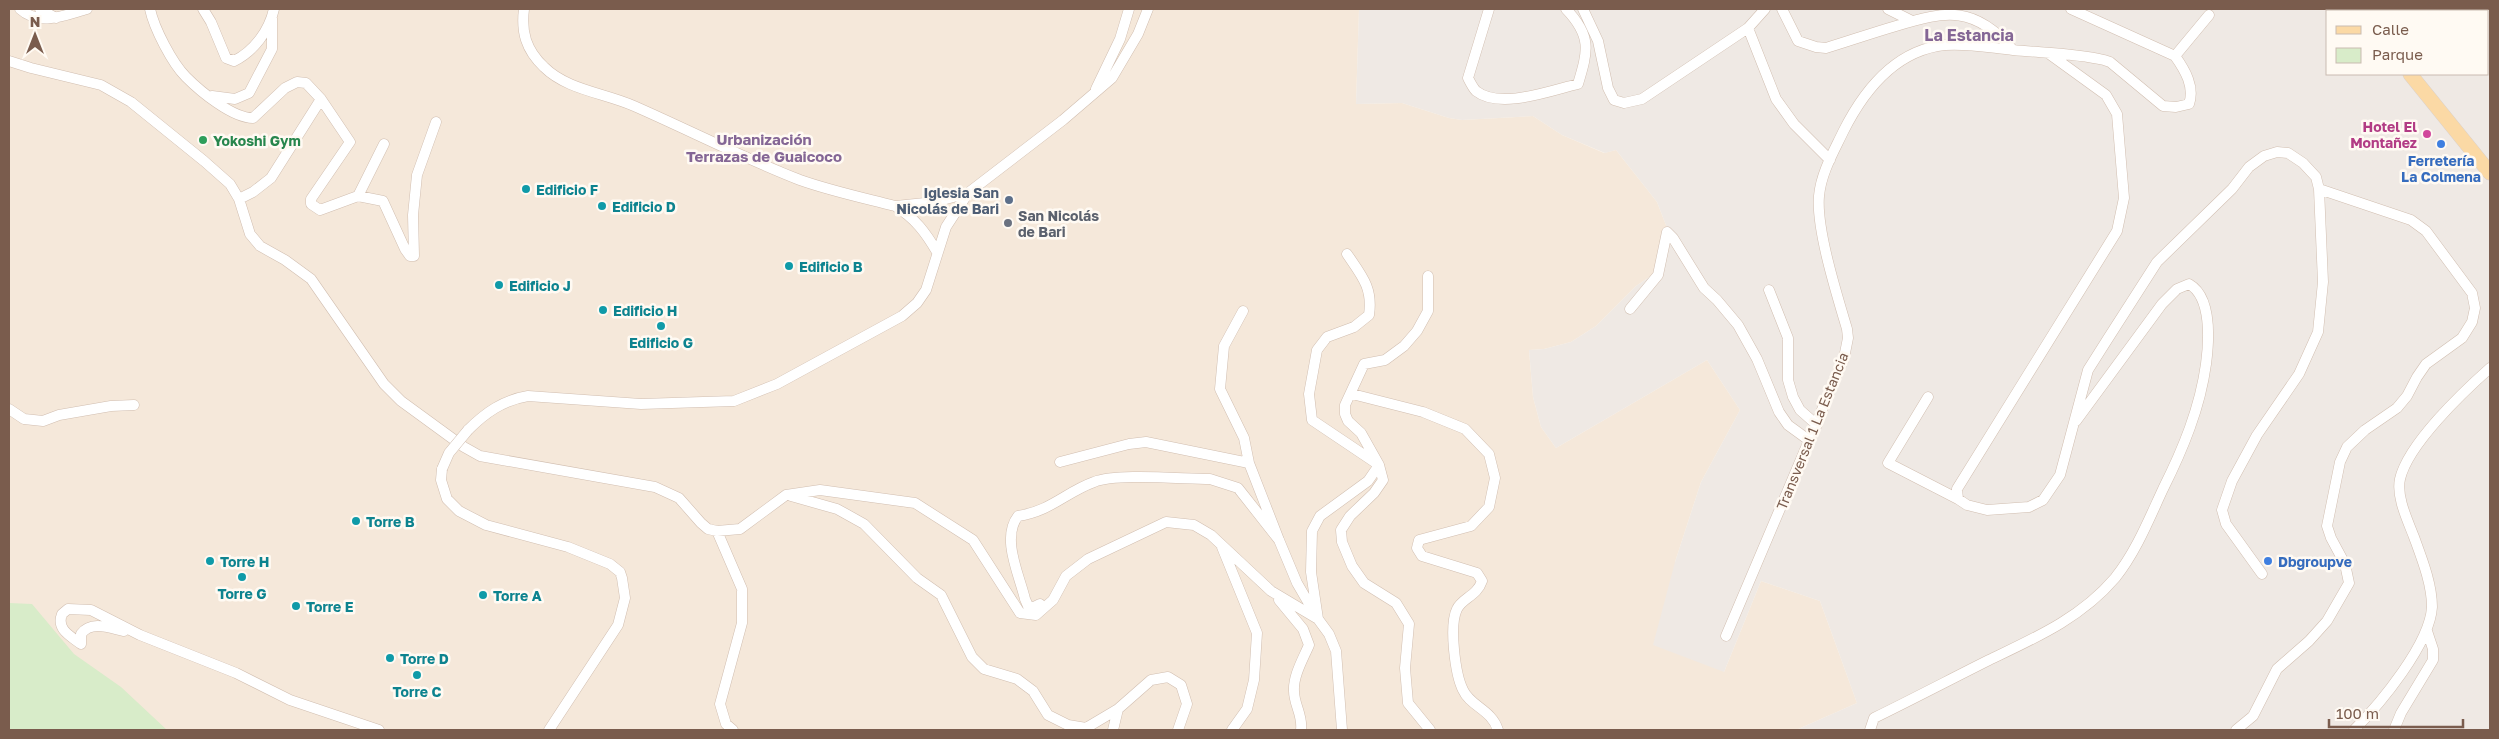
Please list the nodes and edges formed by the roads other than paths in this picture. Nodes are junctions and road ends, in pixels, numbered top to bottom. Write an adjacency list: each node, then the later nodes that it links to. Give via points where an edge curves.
1 (20, 9): 18 (street, via 37,19)
2 (40, 9): 18 (street)
3 (87, 9): 18 (street)
4 (150, 9): 28 (street, via 159,34 184,76)
5 (203, 9): 16 (street, via 226,58 234,61 252,48)
6 (524, 9): 38 (street, via 525,40 531,53 558,78 632,105 799,179)
7 (1129, 9): 27 (street, via 1120,39)
8 (1148, 9): 27 (street, via 1119,68)
9 (1489, 9): 20 (street, via 1468,78 1476,91 1497,98 1518,99 1578,84 1587,54)
10 (1566, 9): 20 (street)
11 (1582, 9): 20 (street); 21 (street, via 1598,41 1608,88 1614,100 1624,104 1642,99)
12 (1765, 9): 21 (street)
13 (1782, 9): 19 (street, via 1798,41 1826,48)
14 (1888, 9): 19 (street)
15 (2071, 9): 24 (street)
16 (273, 13): 28 (street, via 272,48 249,93 234,99)
17 (2209, 15): 24 (street)
18 (56, 18)
19 (1912, 21): 22 (street, via 1941,14 1969,17 1998,32)
20 (1579, 22)
21 (1748, 28): 32 (street, via 1776,99 1794,124)
22 (2013, 50): 23 (street, Transversal 1 La Estancia); 32 (street, Transversal 1 La Estancia, via 1946,45 1925,48 1902,60 1866,92)
23 (2048, 53): 24 (street, Transversal 1 La Estancia, via 2093,57 2110,62 2163,106 2176,107 2189,104 2191,97 2184,68); 57 (street, via 2106,95 2117,114 2124,198 2122,212 2117,231 1957,489)
24 (2175, 56)
25 (9, 61): 37 (street, via 101,85 131,102 230,184)
26 (2411, 75): 33 (main road)
27 (1095, 92): 35 (street)
28 (208, 96): 29 (street, via 246,118 253,118 285,88 297,82 306,83)
29 (322, 100): 36 (street, via 349,138 348,145 311,204 320,210); 37 (street, via 271,178)
30 (436, 122): 36 (street, via 417,175 413,215 414,256 407,254 383,201)
31 (384, 144): 36 (street)
32 (1830, 160): 51 (street, Transversal 1 La Estancia, via 1819,196 1821,219 1848,338 1844,358)
33 (2490, 173)
34 (2319, 189): 50 (street, via 2316,177 2288,153 2264,156 2249,167 2232,189 2157,262 2088,370); 61 (street, via 2323,282 2318,332 2298,374 2257,435 2232,481 2222,510 2226,524); 80 (street, via 2411,220 2426,231 2472,293 2475,308 2472,322 2462,338 2426,364 2416,376 2408,396 2397,408 2347,447 2340,462 2326,526 2345,564 2348,583 2326,621 2277,669 2253,716)
35 (968, 193): 38 (street, via 935,202); 39 (street, via 946,227)
36 (358, 196)
37 (239, 199): 58 (street, via 247,228 260,246 311,279 384,384 401,401 464,448 491,459 655,487 679,498 701,524)
38 (895, 206): 39 (street, via 925,231)
39 (937, 252): 70 (street, bridge, via 926,290 902,316 743,399 663,404 516,398 494,408 468,430 449,453 442,469 442,480 447,499 459,512 486,525 568,547 610,564 616,567 622,578 624,598 618,625)
40 (1347, 254): 55 (street, via 1366,280 1371,302 1369,315 1354,327 1327,337 1316,350 1309,394 1312,420)
41 (1428, 276): 46 (street, via 1428,311 1417,331 1385,360 1364,364)
42 (1768, 290): 51 (street, via 1788,338 1788,380 1793,396 1800,410)
43 (1630, 309): 52 (street, via 1658,275 1667,232 1704,288 1738,325 1757,359 1779,412 1788,425)
44 (1243, 311): 54 (street, via 1224,346 1220,389 1244,438)
45 (2490, 368): 65 (street, via 2438,420 2408,459 2399,480 2402,502 2425,568 2432,607)
46 (1352, 394): 55 (street, via 1345,405 1345,414 1361,433); 78 (street, via 1423,412 1465,429 1490,454 1495,478 1490,507 1471,526 1419,540 1417,548 1422,556 1477,573 1482,581 1480,589 1457,608 1455,655 1463,691 1495,721)
47 (1928, 397): 57 (street, via 1888,463)
48 (134, 405): 49 (street, via 59,415 42,421 24,419)
49 (9, 409)
50 (2074, 423): 57 (street, via 2060,475 2043,500 2029,507 1987,510); 79 (street, via 2162,304 2177,289 2189,284 2198,289 2203,300 2208,347 2203,387 2183,449 2136,545 2116,577 2093,602 2062,624 1874,718)
51 (1817, 425): 52 (street, Transversal 1 La Estancia)
52 (1810, 440): 67 (street, Transversal 1 La Estancia)
53 (1060, 462): 54 (street, via 1146,442)
54 (1249, 463): 59 (street)
55 (1379, 465): 64 (street, via 1368,481 1320,516 1312,531 1311,572); 77 (street, via 1383,480 1350,516 1341,530 1342,542 1352,566 1364,583 1396,603 1409,624 1405,668 1408,703)
56 (786, 495): 58 (street, via 740,529); 60 (street, via 820,490 915,503 973,540 1020,613 1036,615 1053,600 1066,576 1088,559 1166,522 1194,525); 68 (street, via 837,509 864,524 917,578 941,595 972,657 984,669 1017,679 1034,691 1048,715 1068,725 1086,728)
57 (1958, 499)
58 (717, 531): 71 (street, via 742,589 742,623 720,704 726,724)
59 (1279, 540): 63 (street, via 1238,488 1221,481 1112,478 1094,482 1034,514 1018,516 1011,525 1010,540 1025,599 1028,606); 64 (street, via 1297,583)
60 (1221, 544): 62 (street); 74 (street, via 1258,633 1254,680 1247,709)
61 (2262, 574)
62 (1271, 591): 64 (street); 75 (street, via 1303,629 1309,645 1294,691 1302,719)
63 (1040, 604)
64 (1318, 619): 76 (street, via 1336,651)
65 (2427, 631): 81 (street, via 2409,663); 82 (street, via 2433,660 2401,712)
66 (140, 635): 66 (street, via 91,610 68,609 60,618 63,630 81,644 81,634 93,626); 69 (street, via 228,670 307,707)
67 (1726, 636)
68 (1118, 709): 72 (street); 73 (street, via 1151,680 1168,677 1180,685 1187,704)
69 (379, 730)
70 (549, 730)
71 (733, 730)
72 (1113, 730)
73 (1178, 730)
74 (1232, 730)
75 (1301, 730)
76 (1342, 730)
77 (1430, 730)
78 (1498, 730)
79 (1870, 730)
80 (2236, 730)
81 (2354, 730)
82 (2394, 730)

